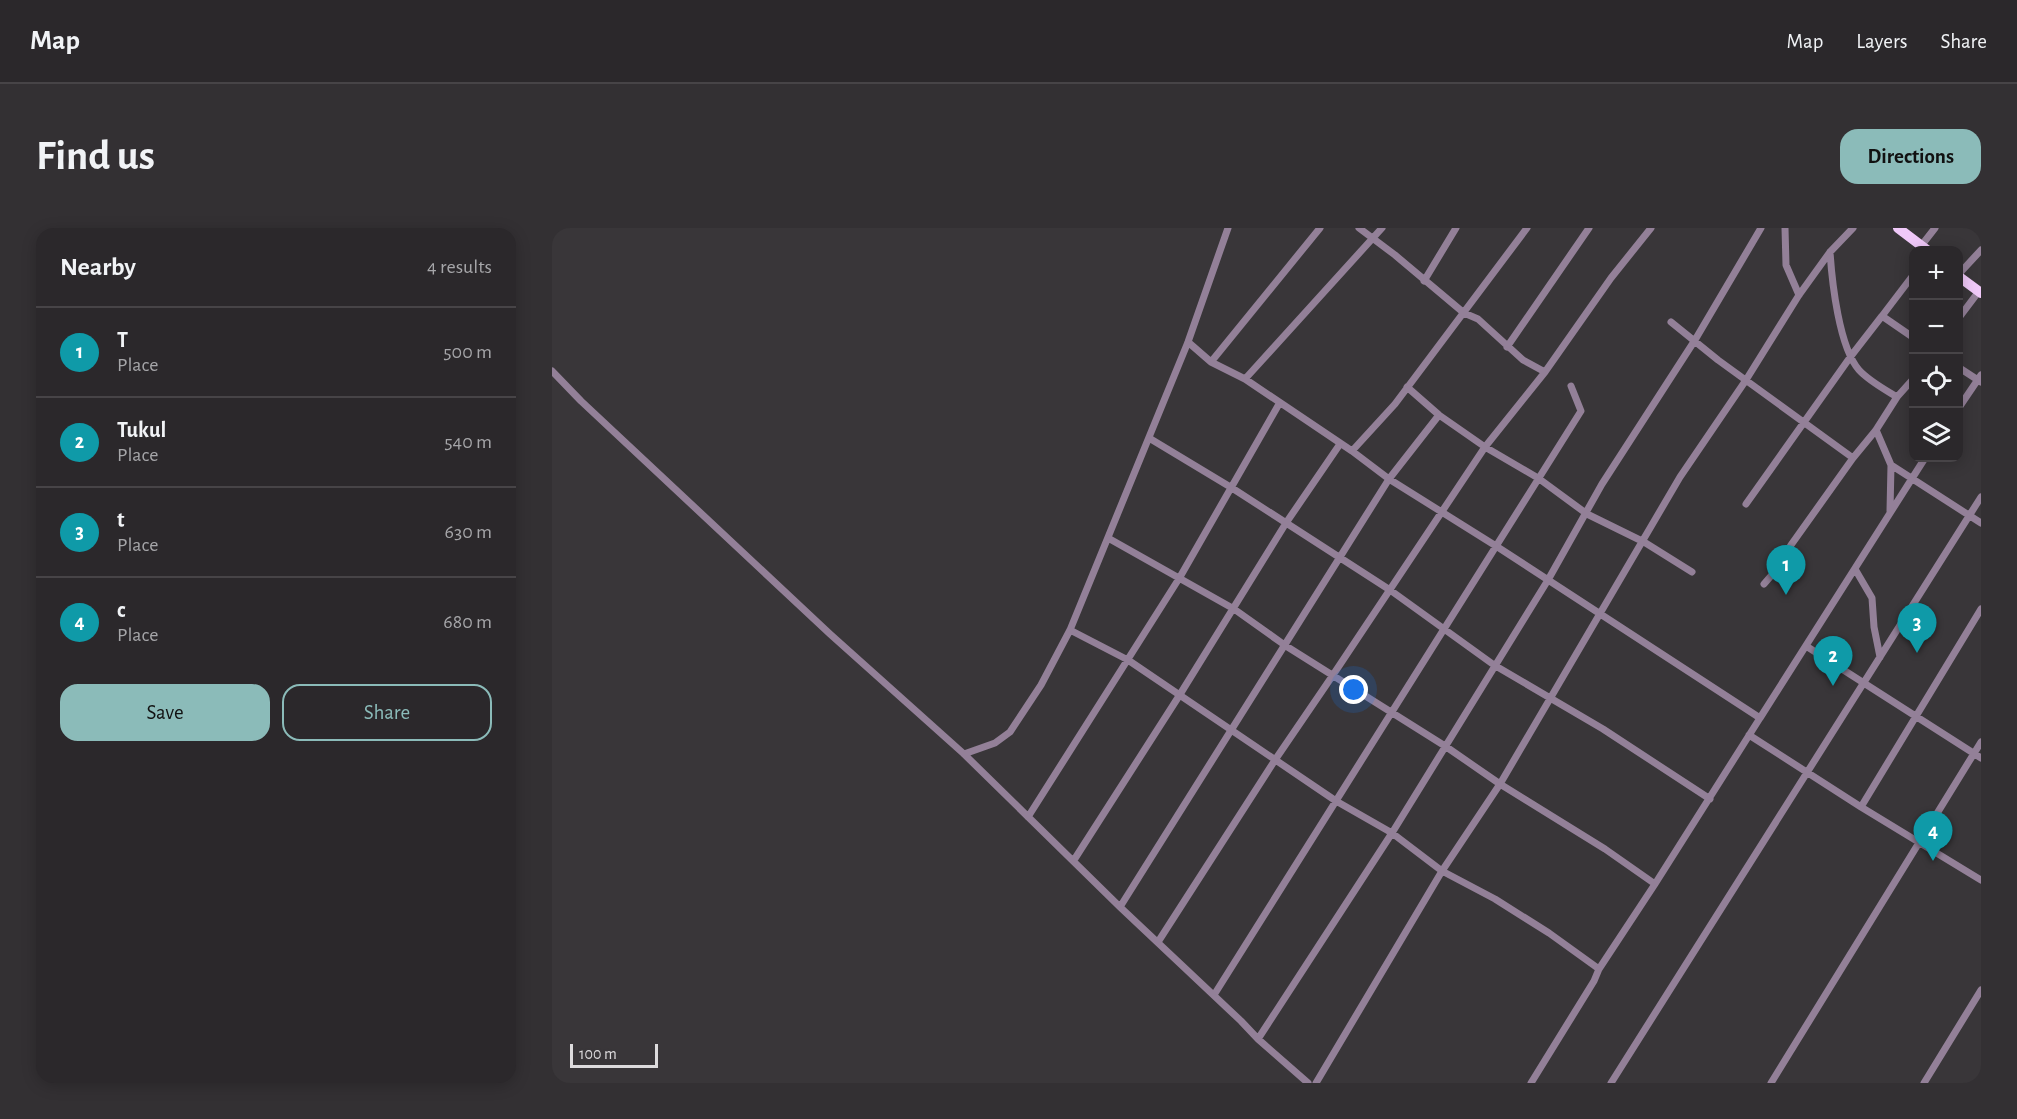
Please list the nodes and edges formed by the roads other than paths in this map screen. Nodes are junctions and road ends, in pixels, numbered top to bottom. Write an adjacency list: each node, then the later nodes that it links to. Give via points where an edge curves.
1 (1228, 228): 31 (street)
2 (1320, 228): 34 (street)
3 (1359, 228): 14 (street)
4 (1382, 228): 14 (street)
5 (1456, 228): 21 (street)
6 (1527, 228): 25 (street)
7 (1589, 228): 32 (street)
8 (1651, 228): 37 (street)
9 (1761, 228): 30 (street)
10 (1785, 228): 24 (street, via 1786,265)
11 (1853, 228): 18 (street)
12 (1898, 228): 15 (main road)
13 (1935, 228): 16 (street)
14 (1375, 238): 21 (street); 38 (street)
15 (1921, 246)
16 (1925, 246)
17 (1981, 250): 19 (street)
18 (1830, 252): 24 (street); 33 (street, via 1831,282)
19 (1963, 270)
20 (1963, 278): 23 (main road)
21 (1424, 280): 25 (street)
22 (1909, 280): 27 (street)
23 (1980, 292): 26 (street)
24 (1798, 295): 40 (street)
25 (1464, 313): 32 (street, via 1478,319); 43 (street)
26 (1963, 314)
27 (1882, 316): 29 (street); 33 (street)
28 (1671, 322): 30 (street)
29 (1909, 335)
30 (1695, 340): 40 (street); 64 (street, via 1602,484)
31 (1188, 342): 34 (street); 50 (street)
32 (1507, 347): 37 (street)
33 (1851, 356): 44 (street, via 1859,370); 48 (street)
34 (1210, 362): 38 (street)
35 (1963, 369): 39 (street)
36 (552, 371): 101 (street, via 830,634)
37 (1545, 372): 52 (street)
38 (1245, 379): 45 (street)
39 (1980, 379): 46 (street)
40 (1746, 380): 48 (street); 70 (street, via 1680,477)
41 (1909, 384): 44 (street)
42 (1571, 386): 57 (street, via 1581,411)
43 (1407, 387): 47 (street); 53 (street)
44 (1897, 397): 49 (street)
45 (1279, 404): 51 (street); 60 (street)
46 (1960, 408)
47 (1439, 415): 52 (street); 59 (street)
48 (1804, 424): 54 (street); 62 (street)
49 (1876, 430): 54 (street); 56 (street)
50 (1149, 438): 60 (street); 69 (street)
51 (1340, 444): 53 (street); 67 (street)
52 (1485, 447): 57 (street); 63 (street)
53 (1352, 451): 59 (street)
54 (1853, 458): 77 (street)
55 (1922, 462): 58 (street)
56 (1891, 465): 58 (street); 65 (street)
57 (1538, 478): 64 (street); 71 (street)
58 (1911, 478): 65 (street); 66 (street)
59 (1389, 480): 63 (street); 72 (street)
60 (1232, 488): 67 (street); 75 (street)
61 (1981, 497): 66 (street)
62 (1746, 504)
63 (1441, 511): 71 (street); 78 (street)
64 (1587, 514): 70 (street); 76 (street)
65 (1890, 514): 73 (street)
66 (1970, 516): 68 (street); 86 (street)
67 (1286, 523): 72 (street); 79 (street)
68 (1981, 523)
69 (1108, 538): 75 (street); 82 (street)
70 (1644, 542): 74 (street); 81 (street)
71 (1496, 546): 76 (street); 83 (street)
72 (1341, 558): 78 (street); 84 (street)
73 (1854, 569): 85 (street); 86 (street, via 1872,598)
74 (1692, 572)
75 (1180, 577): 79 (street); 87 (street)
76 (1548, 580): 81 (street); 88 (street)
77 (1764, 584)
78 (1390, 590): 83 (street); 89 (street)
79 (1234, 609): 84 (street); 91 (street)
80 (1981, 609): 95 (street)
81 (1600, 614): 92 (street); 94 (street)
82 (1070, 630): 87 (street); 101 (street, via 1010,732 995,743)
83 (1443, 630): 88 (street); 93 (street)
84 (1286, 646): 89 (street); 96 (street)
85 (1806, 646): 90 (street); 94 (street)
86 (1880, 657): 90 (street)
87 (1128, 660): 91 (street); 109 (street)
88 (1494, 665): 92 (street); 99 (street)
89 (1334, 675): 93 (street); 103 (street)
90 (1862, 683): 95 (street); 104 (street)
91 (1179, 696): 96 (street); 112 (street)
92 (1550, 697): 105 (street); 106 (street)
93 (1390, 713): 99 (street); 107 (street)
94 (1760, 718): 97 (street)
95 (1916, 718): 100 (street); 108 (street)
96 (1232, 730): 103 (street); 116 (street)
97 (1749, 735): 104 (street); 106 (street)
98 (1981, 742): 100 (street)
99 (1445, 746): 105 (street); 110 (street)
100 (1974, 753): 102 (street); 111 (street)
101 (964, 754): 109 (street)
102 (1981, 758)
103 (1275, 760): 107 (street); 117 (street)
104 (1807, 773): 108 (street); 125 (street)
105 (1500, 784): 113 (street); 115 (street)
106 (1710, 799): 115 (street)
107 (1336, 801): 110 (street); 120 (street)
108 (1861, 807): 111 (street)
109 (1028, 817): 112 (street)
110 (1392, 833): 113 (street); 121 (street)
111 (1920, 842): 114 (street); 126 (street)
112 (1074, 860): 116 (street)
113 (1442, 871): 118 (street, via 1495,899); 123 (street)
114 (1981, 880)
115 (1655, 884): 118 (street)
116 (1120, 907): 117 (street)
117 (1158, 942): 120 (street)
118 (1599, 969): 124 (street)
119 (1981, 990): 127 (street)
120 (1214, 996): 121 (street)
121 (1258, 1039): 122 (street)
122 (1308, 1083)
123 (1316, 1083)
124 (1531, 1083)
125 (1611, 1083)
126 (1771, 1083)
127 (1924, 1083)

